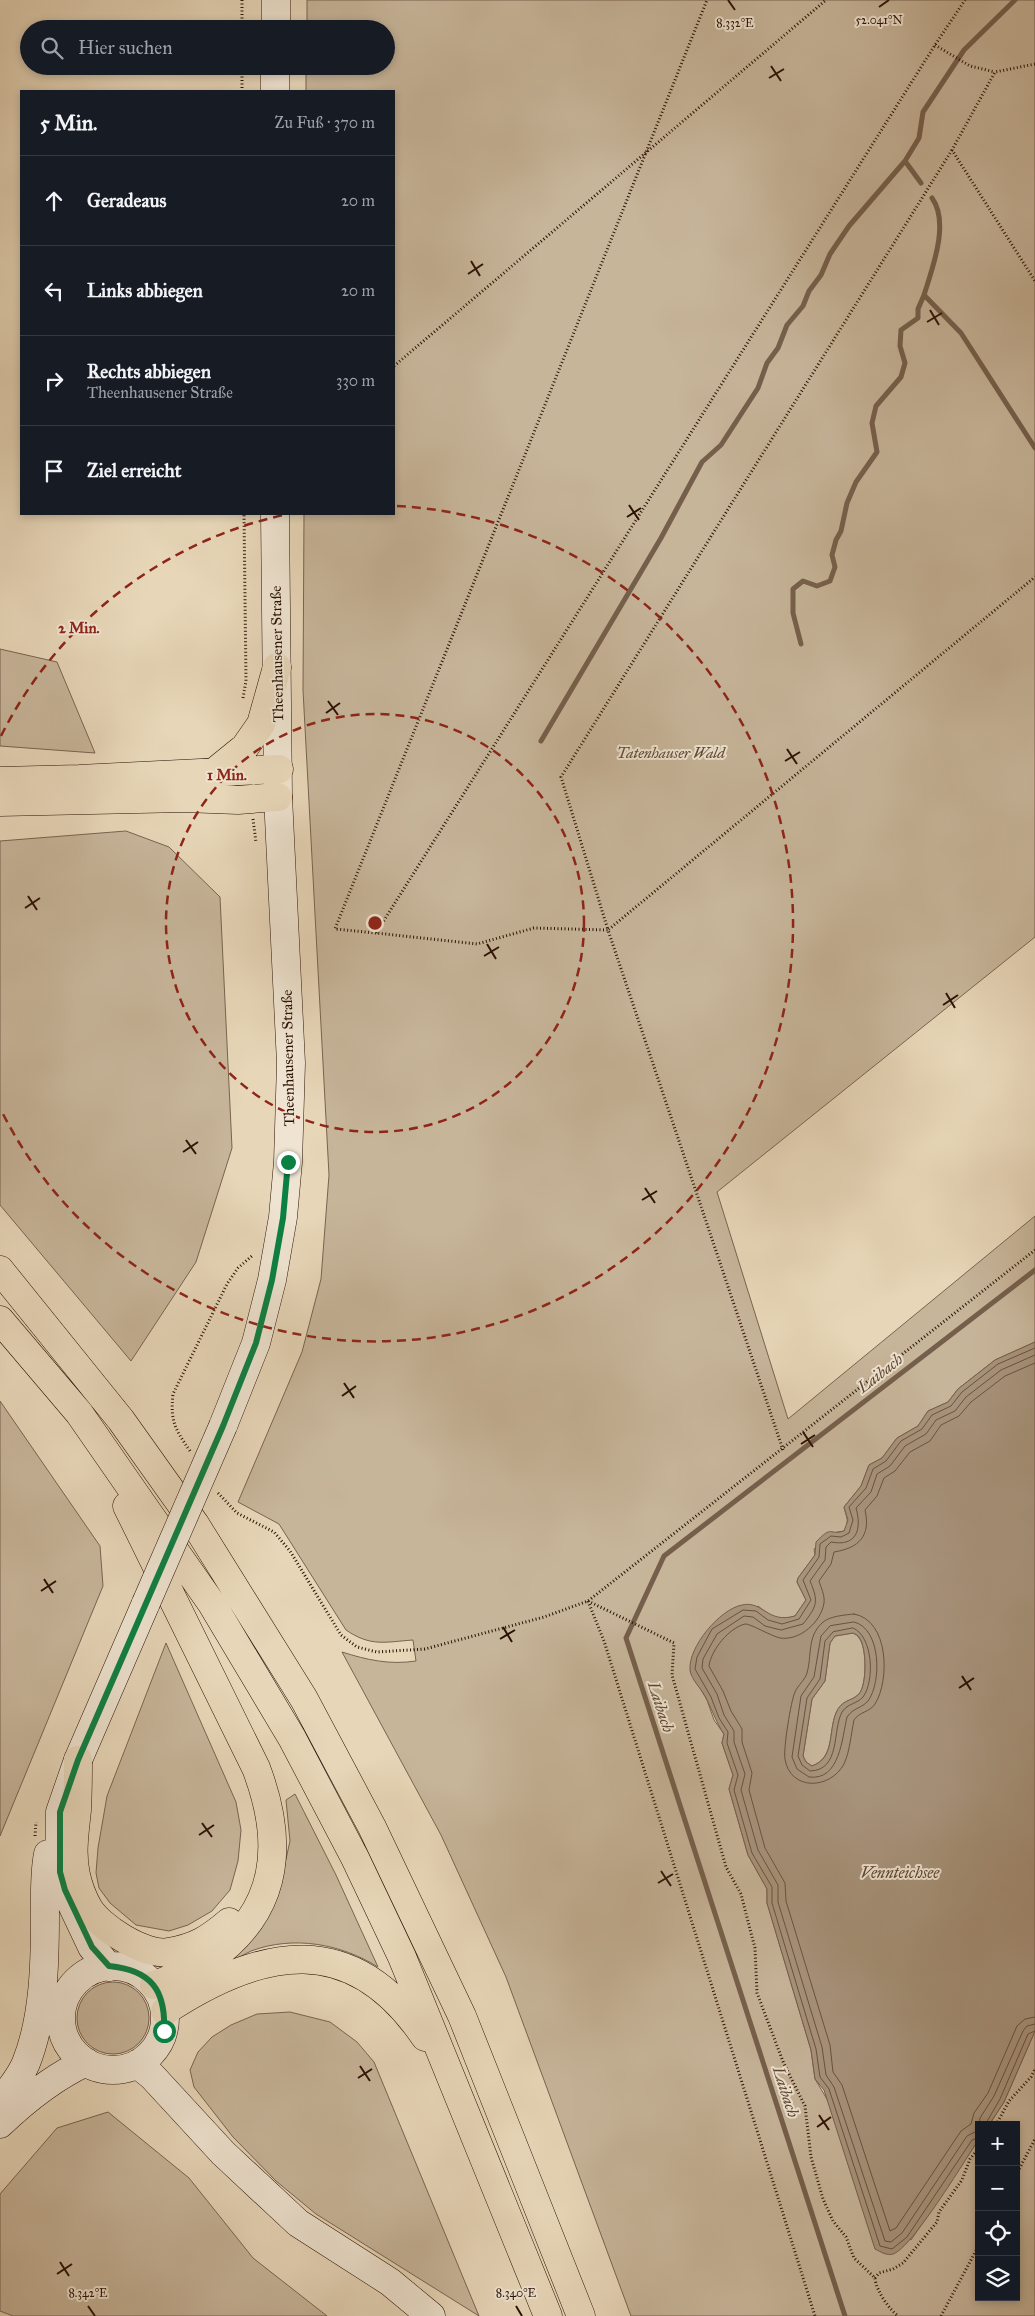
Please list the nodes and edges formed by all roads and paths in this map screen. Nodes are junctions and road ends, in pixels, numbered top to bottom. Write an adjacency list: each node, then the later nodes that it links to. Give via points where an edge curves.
1 (242, 0): 6 (path)
2 (276, 0): 7 (main road)
3 (707, 0): 15 (path)
4 (826, 0): 15 (path)
5 (965, 0): 8 (path)
6 (242, 20)
7 (276, 20)
8 (935, 45): 10 (path, via 970,66); 32 (path)
9 (1035, 64): 10 (path)
10 (995, 72): 16 (path)
11 (242, 75): 13 (path)
12 (275, 75): 14 (main road)
13 (242, 90)
14 (274, 90)
15 (648, 149): 18 (path); 32 (path, via 335,929)
16 (952, 150): 17 (path); 31 (path, via 561,777)
17 (1035, 281)
18 (395, 365)
19 (244, 515): 23 (path, via 246,681)
20 (275, 515): 22 (main road, Theenhausener Straße)
21 (1035, 577): 31 (path)
22 (277, 666): 24 (main road, Theenhausener Straße); 25 (highway, via 261,724 245,747)
23 (243, 700)
24 (279, 769): 25 (highway); 27 (main road, Theenhausener Straße)
25 (213, 773): 26 (highway)
26 (0, 781)
27 (278, 797): 28 (highway); 42 (main road, Theenhausener Straße, bridge, via 291,1063 283,1218 269,1289 256,1343 223,1426)
28 (252, 799): 29 (highway); 30 (path)
29 (0, 802)
30 (258, 849)
31 (608, 930): 32 (path, via 534,928 477,944); 38 (path)
32 (376, 933)
33 (1035, 1250): 38 (path)
34 (252, 1263): 39 (path, via 254,1254 238,1268 227,1284 173,1394 171,1412 174,1427)
35 (0, 1270): 66 (highway, via 115,1412 161,1476 195,1524 304,1699 372,1827 462,2016)
36 (0, 1320): 37 (highway)
37 (79, 1414): 44 (highway, via 133,1516 256,1768 271,1819); 54 (highway, via 212,1604 292,1738 402,1957)
38 (783, 1450): 41 (path)
39 (195, 1459)
40 (217, 1491): 41 (path, via 237,1514 274,1532 290,1551 341,1635 357,1647 377,1652 425,1649 544,1617)
41 (588, 1600): 63 (path, via 674,1643 672,1675 726,1867 741,1894 755,1948 757,1993 784,2064 805,2106 811,2157 823,2199 833,2221 846,2237 854,2258); 67 (path, via 604,1641)
42 (78, 1760): 43 (main road, Theenhausener Straße); 44 (highway, via 73,1841 76,1875 88,1908 129,1943 167,1953 206,1941 237,1916 256,1884)
43 (60, 1812): 45 (main road, Theenhausener Straße, via 60,1872); 55 (main road, via 45,1872 40,2004 33,2040 25,2065)
44 (271, 1848): 48 (highway, via 270,1882 247,1926 208,1961)
45 (65, 1890): 46 (main road, Theenhausener Straße, via 92,1947); 47 (main road, Theenhausener Straße, via 67,1919)
46 (109, 1966): 47 (main road); 48 (main road, via 141,1974)
47 (81, 1978): 50 (main road, via 63,2005)
48 (154, 1985): 49 (main road)
49 (165, 2011): 51 (main road, via 164,2031); 54 (highway, via 189,1995 257,1966 292,1959 318,1959 344,1966 387,1992 417,2024)
50 (65, 2038): 52 (main road); 56 (main road, via 55,2055)
51 (146, 2057): 52 (main road, via 120,2070 102,2069); 64 (main road, via 164,2069 223,2153 298,2223 390,2282)
52 (86, 2062): 58 (main road, via 67,2071)
53 (1035, 2069): 57 (path, via 1031,2078 1009,2101)
54 (449, 2073): 65 (highway)
55 (0, 2102)
56 (0, 2110)
57 (998, 2121)
58 (0, 2124)
59 (1035, 2140): 61 (path)
60 (975, 2153): 63 (path, via 962,2180 939,2212 937,2222 903,2263 879,2272)
61 (1020, 2167)
62 (975, 2252): 69 (path)
63 (875, 2278): 68 (path, via 875,2284)
64 (431, 2316)
65 (548, 2316)
66 (581, 2316)
67 (815, 2316)
68 (898, 2316)
69 (941, 2316)

